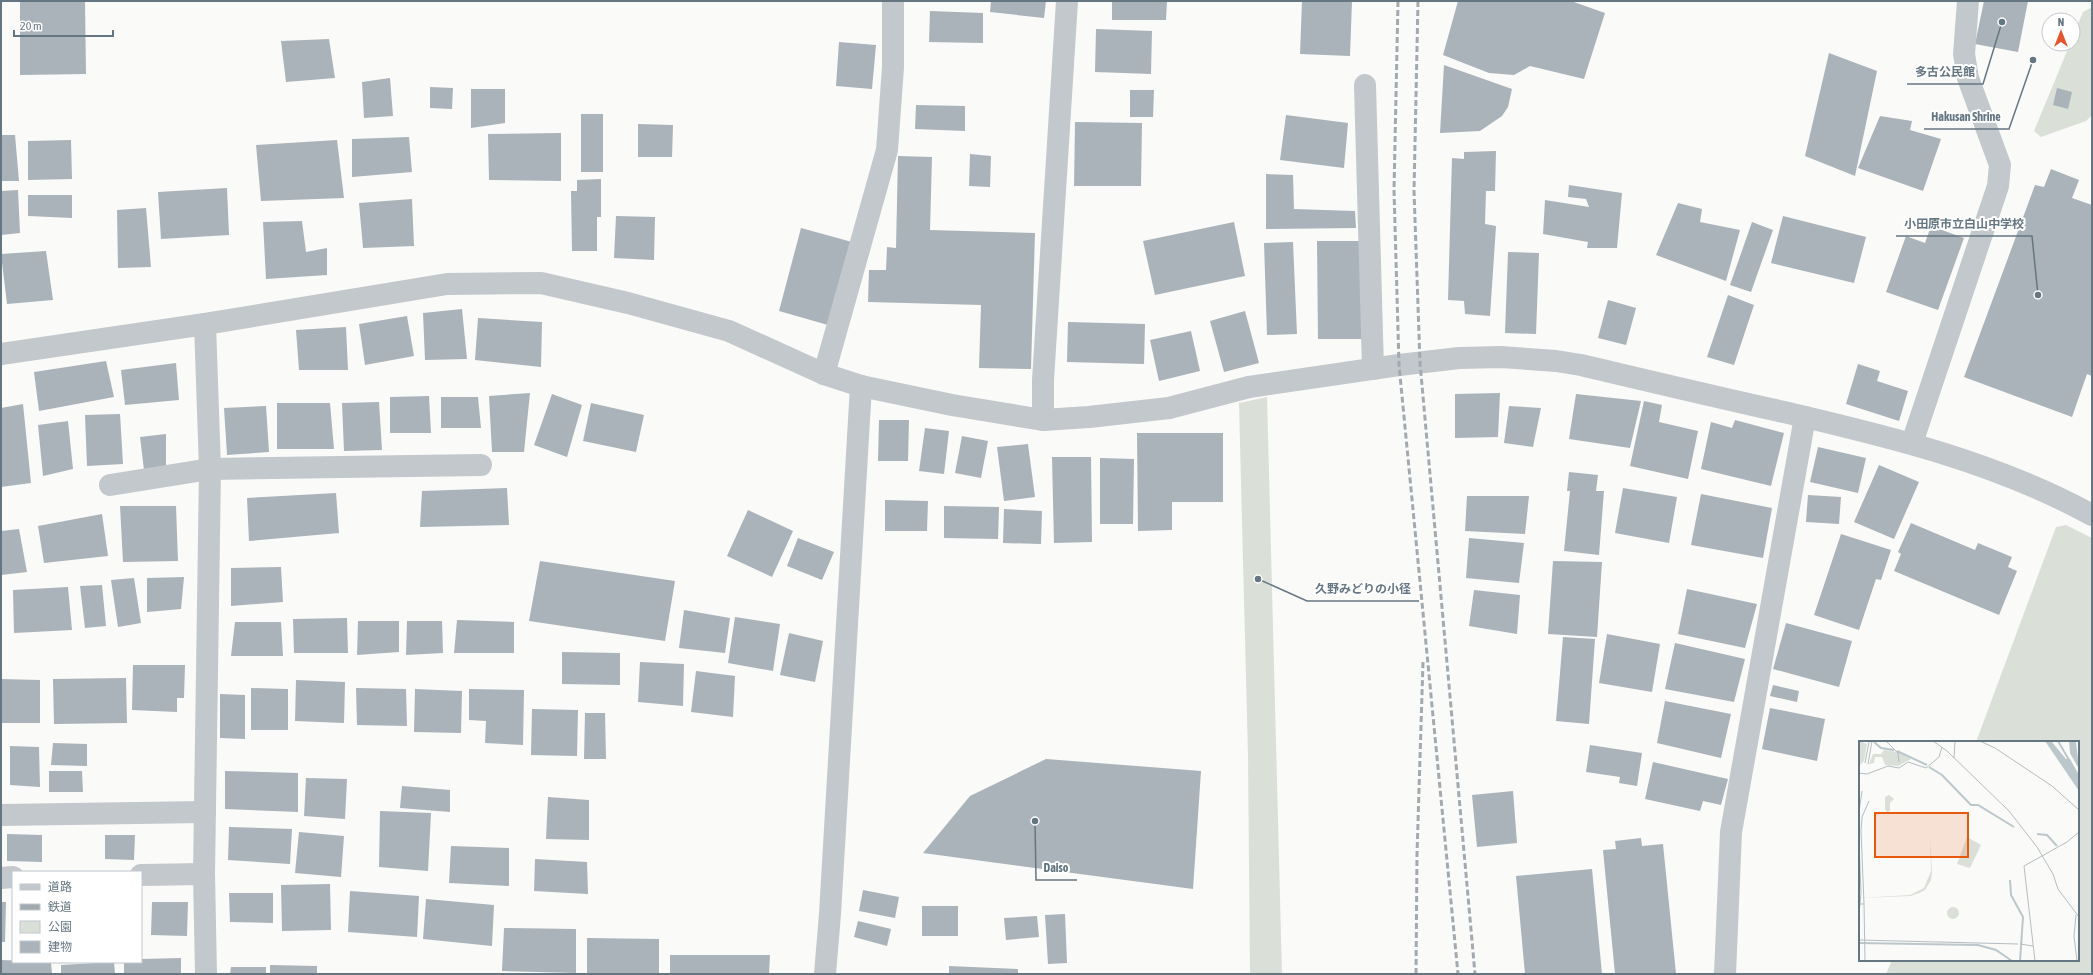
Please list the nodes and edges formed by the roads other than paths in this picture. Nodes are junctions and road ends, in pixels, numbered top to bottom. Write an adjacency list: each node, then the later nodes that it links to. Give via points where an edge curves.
1 (892, 1): 8 (street, via 893,68 887,150)
2 (1067, 1): 11 (street, via 1043,380)
3 (1968, 1): 12 (street, via 1964,54 1968,78 2000,165 1998,186)
4 (1366, 85): 7 (street)
5 (205, 324): 6 (street); 8 (street, via 447,284 541,284 628,303 729,331); 14 (street)
6 (1, 354)
7 (1373, 369): 10 (street, via 1473,358 1501,357 1556,361); 11 (street, via 1249,387 1169,408)
8 (824, 374): 9 (street)
9 (861, 386): 11 (street); 24 (street)
10 (1805, 417): 12 (street); 25 (street, via 1731,832)
11 (1043, 420)
12 (1912, 443): 16 (street, via 1992,469)
13 (481, 465): 14 (street)
14 (210, 469): 15 (street); 17 (street)
15 (110, 485)
16 (2092, 515)
17 (205, 812): 18 (street); 19 (street)
18 (1, 815)
19 (204, 874): 20 (street); 23 (street)
20 (142, 875)
21 (1, 878): 22 (street)
22 (12, 878)
23 (206, 974)
24 (825, 974)
25 (1725, 974)

